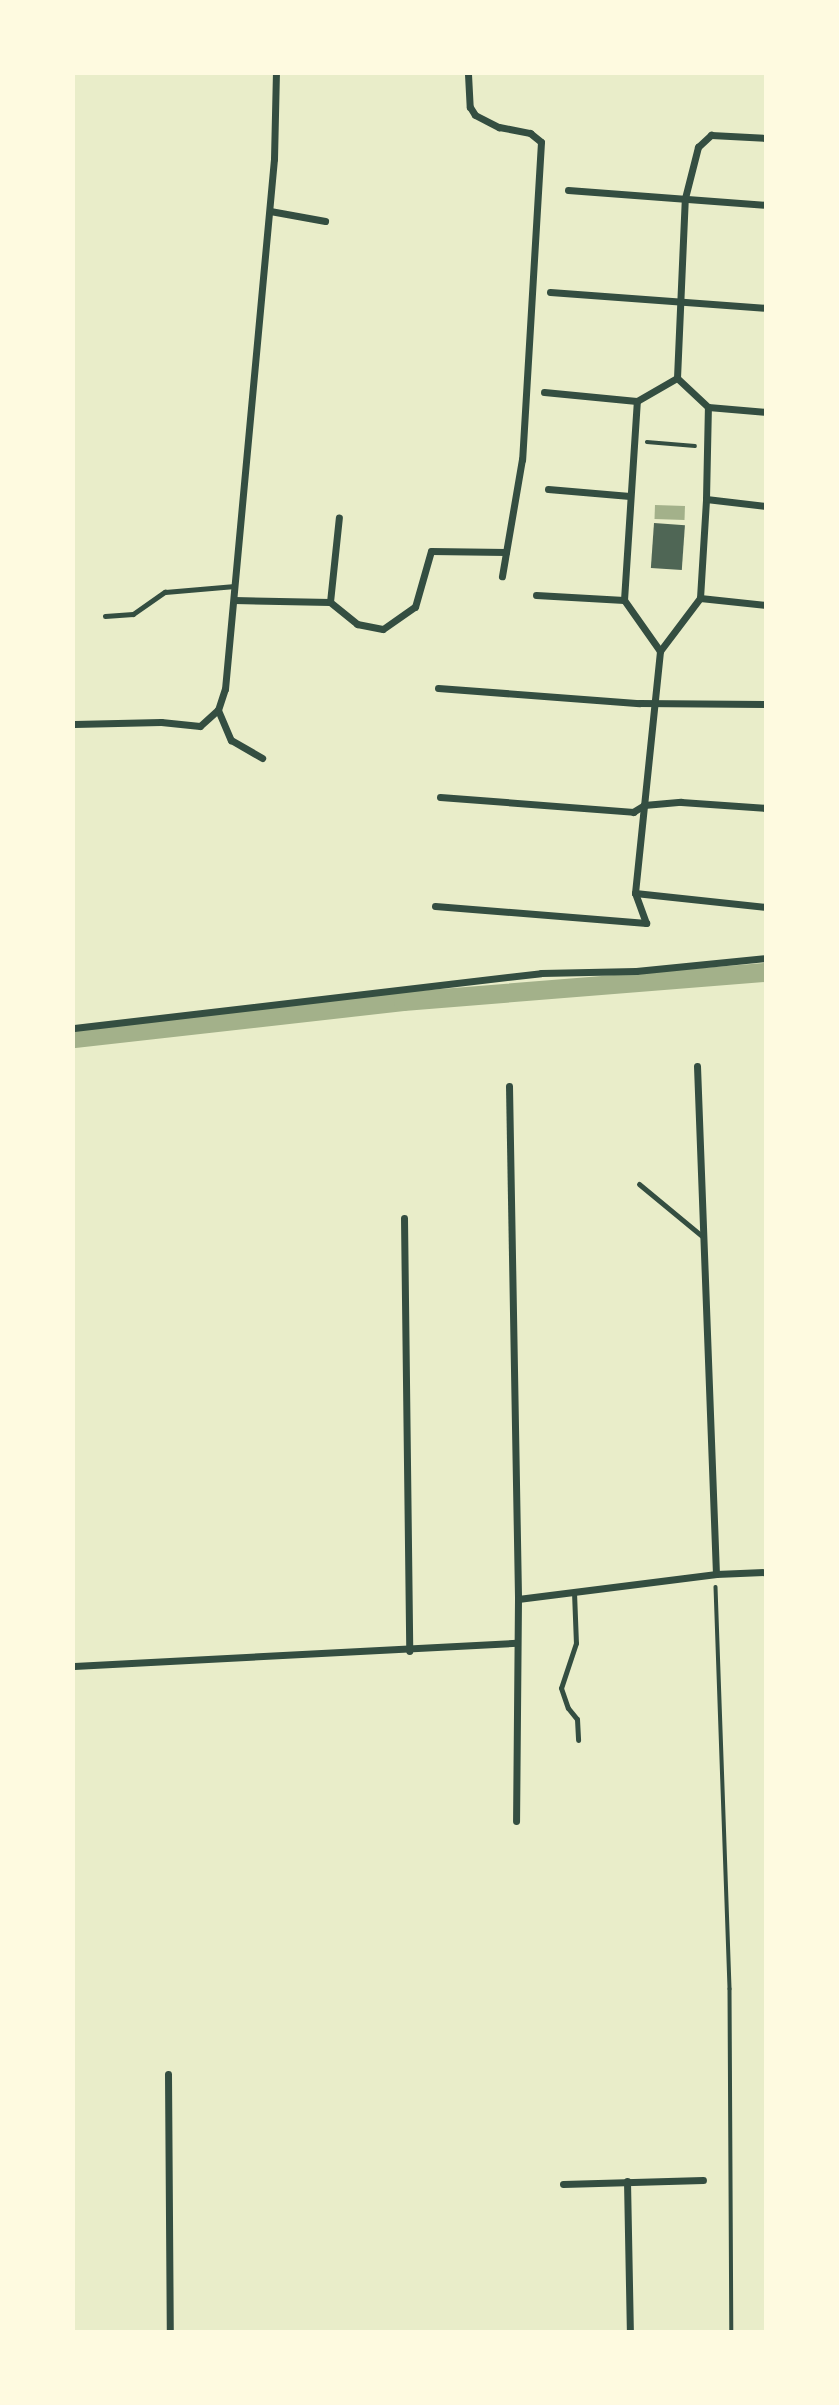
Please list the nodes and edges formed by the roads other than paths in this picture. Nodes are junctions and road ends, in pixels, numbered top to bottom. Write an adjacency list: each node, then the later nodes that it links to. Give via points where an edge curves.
1 (276, 74): 7 (street)
2 (468, 74): 22 (street, via 470,107 475,115 499,127 530,133 541,142 522,459)
3 (765, 138): 5 (street, via 711,135 703,139)
4 (568, 190): 5 (street)
5 (685, 198): 6 (street); 10 (street)
6 (765, 205)
7 (270, 211): 8 (street); 24 (street)
8 (325, 221)
9 (550, 292): 10 (street)
10 (680, 301): 11 (street); 12 (street)
11 (765, 308)
12 (677, 379): 14 (street); 15 (street)
13 (544, 392): 14 (street)
14 (637, 401): 18 (street)
15 (708, 407): 16 (street); 19 (street)
16 (765, 412)
17 (548, 489): 18 (street)
18 (630, 496): 28 (street)
19 (706, 499): 20 (street); 26 (street)
20 (765, 506)
21 (339, 517): 29 (street)
22 (506, 552): 23 (street); 29 (street, via 431,551 415,607 383,629 357,624)
23 (502, 576)
24 (235, 586): 27 (street); 31 (lane, via 165,592 133,614)
25 (536, 595): 28 (street)
26 (700, 598): 30 (street); 32 (street)
27 (234, 600): 29 (street); 36 (street, via 225,689)
28 (624, 600): 32 (street)
29 (330, 602)
30 (765, 605)
31 (105, 616)
32 (660, 650): 34 (street)
33 (438, 688): 34 (street, via 639,703)
34 (657, 700): 35 (street); 40 (street)
35 (765, 704)
36 (218, 710): 37 (street, via 200,726); 38 (street, via 232,740)
37 (74, 724)
38 (262, 758)
39 (440, 797): 40 (street, via 633,812)
40 (644, 805): 41 (street, via 681,802); 42 (street)
41 (765, 808)
42 (635, 893): 43 (street, via 646,923); 44 (street)
43 (435, 906)
44 (765, 908)
45 (765, 958): 46 (street, via 636,971 541,973)
46 (74, 1028)
47 (697, 1066): 51 (street)
48 (509, 1086): 55 (street)
49 (639, 1184): 51 (lane)
50 (404, 1217): 57 (street)
51 (703, 1237): 53 (street)
52 (765, 1573): 53 (street)
53 (716, 1574): 54 (street)
54 (575, 1592): 55 (street); 59 (lane, via 576,1643 561,1688 577,1719)
55 (517, 1599): 56 (street)
56 (516, 1643): 57 (street); 60 (street)
57 (409, 1651): 58 (street)
58 (74, 1666)
59 (578, 1740)
60 (516, 1821)
61 (168, 2074): 65 (street)
62 (703, 2180): 63 (street)
63 (627, 2181): 64 (street); 66 (street)
64 (563, 2183)
65 (170, 2332)
66 (630, 2332)

